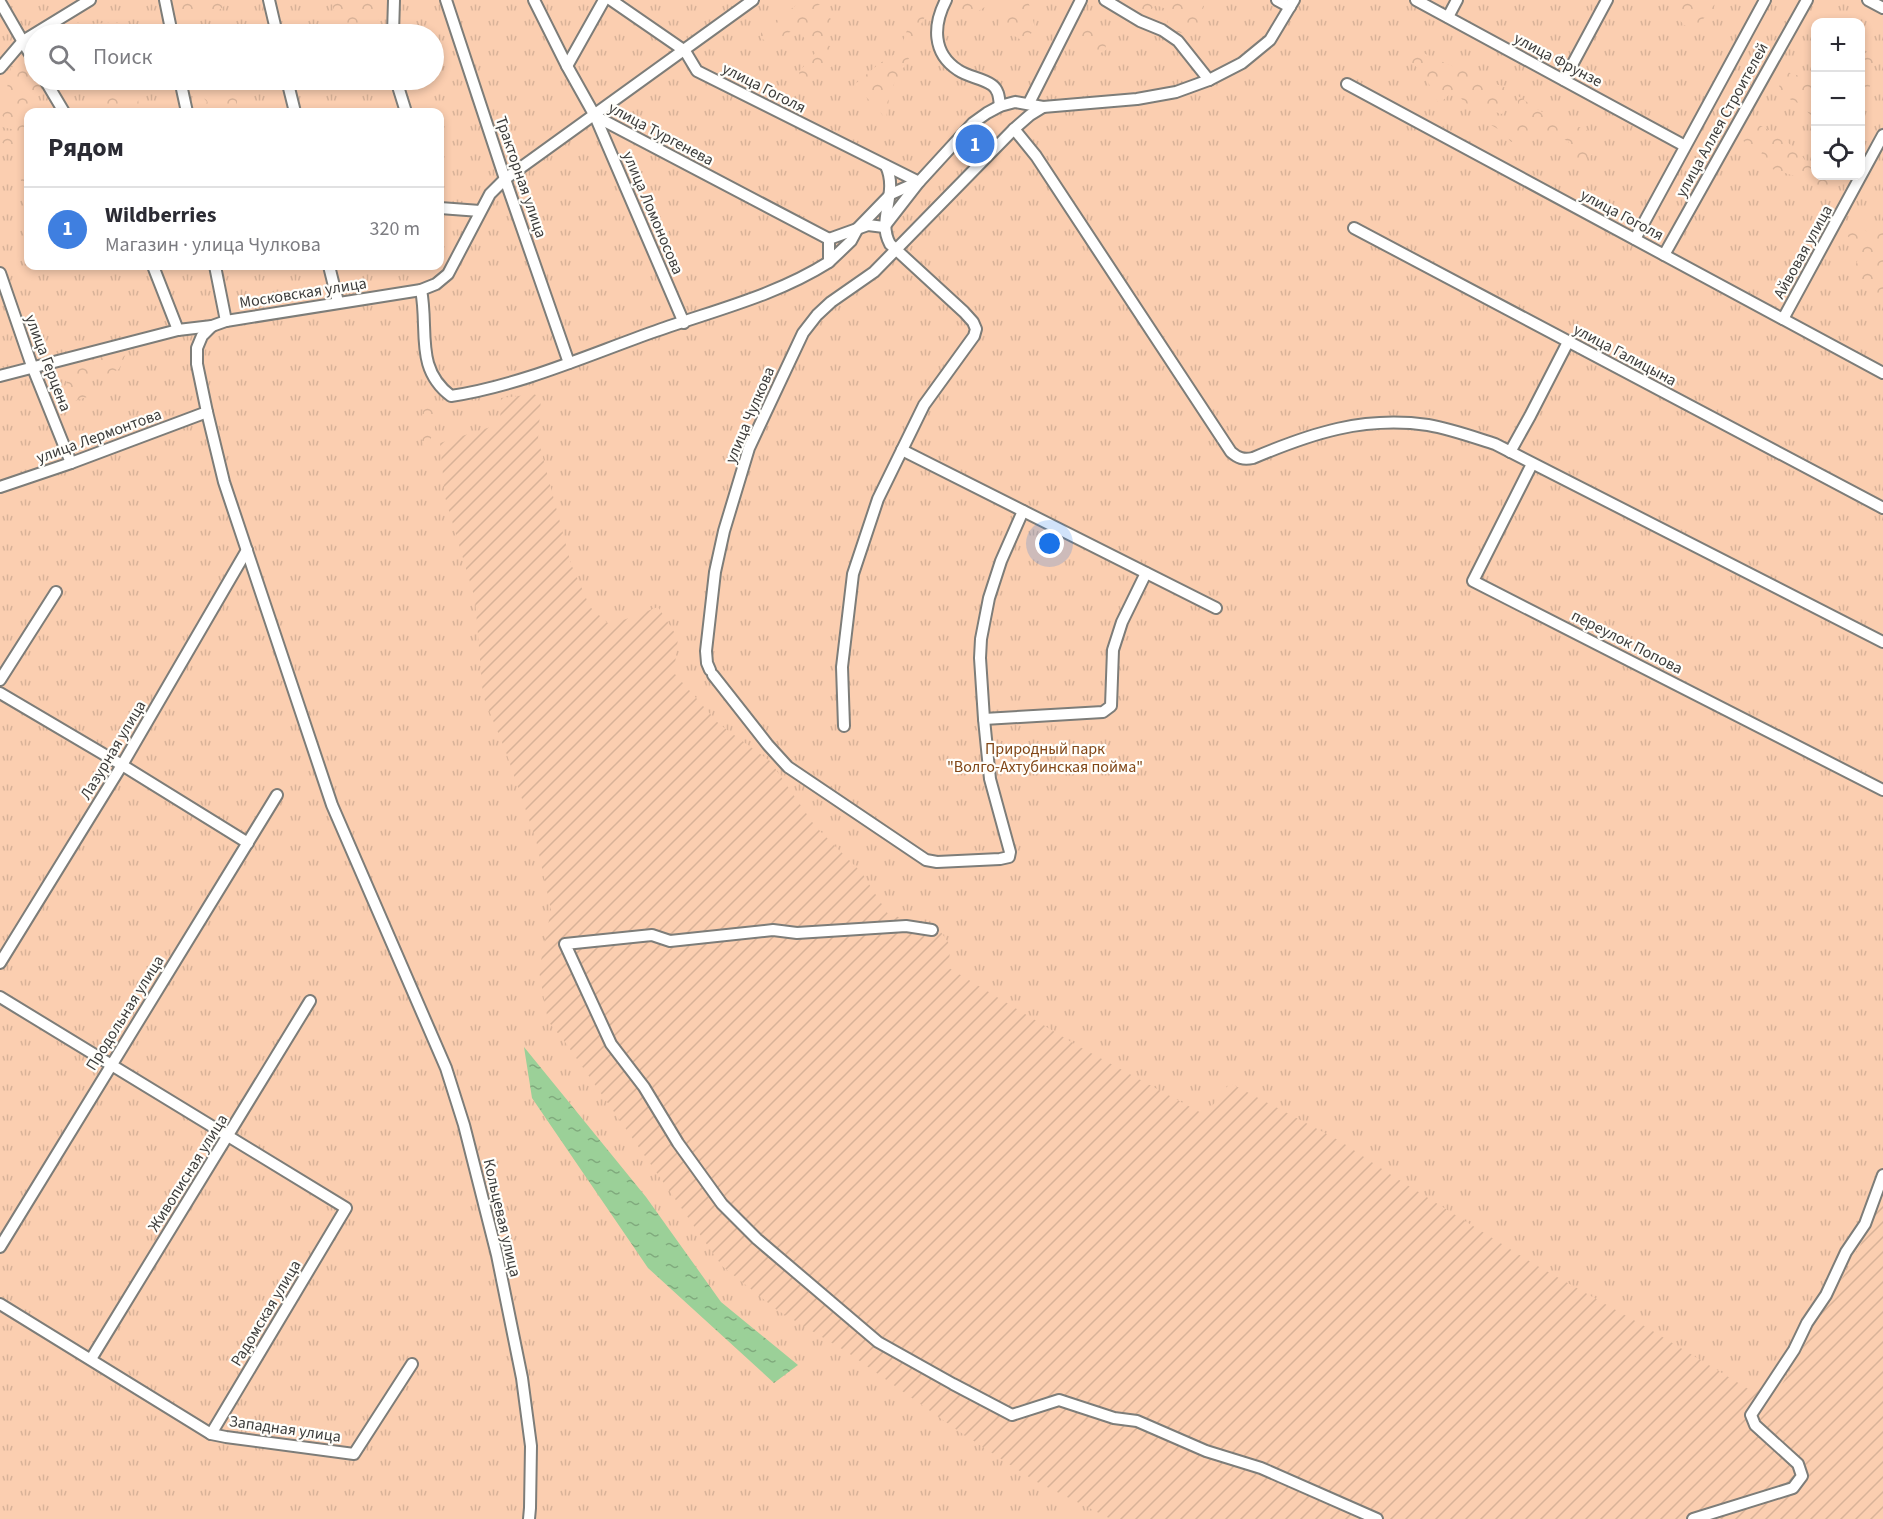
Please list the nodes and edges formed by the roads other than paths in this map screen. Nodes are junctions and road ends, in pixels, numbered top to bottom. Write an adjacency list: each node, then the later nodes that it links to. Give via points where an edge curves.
1 (90, 0): 24 (street)
2 (165, 0): 25 (street)
3 (269, 0): 26 (street)
4 (394, 0): 27 (street)
5 (446, 0): 51 (street, Тракторная улица)
6 (534, 0): 30 (street, улица Тургенева)
7 (604, 0): 30 (street)
8 (611, 0): 29 (street, улица Гоголя)
9 (753, 0): 29 (street, Московская улица)
10 (946, 0): 40 (street, via 937,26 940,51 958,70 993,86)
11 (1081, 0): 39 (street)
12 (1105, 0): 32 (street, via 1178,41)
13 (1277, 0): 21 (street)
14 (1416, 0): 23 (street, улица Фрунзе)
15 (1457, 0): 23 (street)
16 (1607, 0): 33 (street)
17 (1765, 0): 49 (street, улица Аллея Строителей)
18 (1807, 0): 62 (street, улица Аллея Строителей)
19 (1869, 0): 22 (street)
20 (0, 2): 28 (street)
21 (1292, 4): 32 (street, via 1270,40 1242,63)
22 (1883, 8)
23 (1448, 17): 33 (street, улица Фрунзе)
24 (51, 24)
25 (170, 24)
26 (275, 24)
27 (393, 24)
28 (23, 41): 31 (street)
29 (685, 51): 46 (street, Московская улица); 50 (street, улица Гоголя, via 697,71)
30 (567, 66): 46 (street, улица Тургенева)
31 (0, 68)
32 (1209, 80): 41 (street, via 1176,92 1137,99)
33 (1564, 80): 49 (street, улица Фрунзе)
34 (1347, 84): 60 (street, улица Гоголя)
35 (51, 90): 42 (street)
36 (182, 90): 43 (street)
37 (290, 90): 44 (street)
38 (399, 90): 45 (street)
39 (1029, 104): 40 (street); 41 (street)
40 (1000, 106): 52 (street, via 973,123)
41 (1042, 107): 47 (street, улица Чулкова)
42 (62, 108)
43 (186, 108)
44 (294, 108)
45 (405, 108)
46 (595, 116): 51 (street, Московская улица); 59 (street, улица Тургенева); 72 (street, улица Ломоносова)
47 (1014, 129): 61 (street, улица Чулкова); 82 (street, via 1036,156 1237,458 1245,459 1334,428 1399,422 1459,432)
48 (1883, 135): 70 (street, Айвовая улица)
49 (1686, 146): 60 (street, улица Аллея Строителей)
50 (886, 166): 52 (street, улица Гоголя); 53 (street, via 892,183)
51 (505, 179): 55 (street, Московская улица); 76 (street, Тракторная улица)
52 (919, 182): 53 (street); 56 (street)
53 (891, 195): 56 (street); 57 (street)
54 (444, 208): 55 (street)
55 (480, 211): 68 (street, Московская улица, via 448,274)
56 (884, 227): 57 (street); 61 (street, via 890,244)
57 (858, 228): 59 (street); 63 (street, via 851,241)
58 (1353, 228): 75 (street, улица Галицына)
59 (829, 239): 63 (street)
60 (1635, 239): 62 (street, улица Гоголя)
61 (897, 250): 81 (street, via 964,312 976,329 924,405); 95 (street, улица Чулкова, via 874,272 831,302 803,333 749,448 715,572 707,663 788,767 926,860 1009,857 990,779)
62 (1664, 255): 70 (street, улица Гоголя)
63 (829, 262): 72 (street, via 780,289)
64 (155, 270): 74 (street)
65 (216, 270): 71 (street)
66 (330, 270): 69 (street)
67 (0, 273): 77 (street, улица Герцена)
68 (421, 290): 69 (street, Московская улица); 76 (street, via 427,364 440,388 451,396)
69 (338, 302): 71 (street, Московская улица)
70 (1783, 319): 78 (street, улица Гоголя)
71 (226, 321): 73 (street, Московская улица)
72 (684, 322): 76 (street)
73 (212, 326): 74 (street, Московская улица); 80 (street, Кольцевая улица, via 197,348)
74 (178, 330): 77 (street, Московская улица)
75 (1568, 342): 82 (street); 86 (street, улица Галицына)
76 (569, 363)
77 (32, 366): 79 (street, Московская улица); 83 (street, улица Герцена)
78 (1883, 373)
79 (0, 376)
80 (207, 412): 83 (street, улица Лермонтова); 88 (street, Кольцевая улица)
81 (902, 450): 87 (street); 96 (street, via 878,499 853,574 842,667)
82 (1510, 452): 84 (street)
83 (71, 464): 85 (street, улица Лермонтова)
84 (1532, 464): 92 (street); 98 (street, переулок Попова, via 1473,581)
85 (0, 487)
86 (1883, 508)
87 (1023, 511): 89 (street); 95 (street, via 989,597 981,639)
88 (247, 550): 97 (street, Лазурная улица); 113 (street, Кольцевая улица, via 332,805 446,1068 464,1125 522,1378 531,1446)
89 (1146, 573): 91 (street); 95 (street, via 1113,650 1111,706 1103,712)
90 (56, 592): 93 (street)
91 (1216, 608)
92 (1883, 642)
93 (0, 680)
94 (0, 693): 97 (street)
95 (984, 719)
96 (844, 726)
97 (122, 765): 100 (street); 102 (street, Лазурная улица)
98 (1883, 790)
99 (277, 795): 100 (street, Продольная улица)
100 (248, 843): 105 (street, Продольная улица)
101 (932, 930): 114 (street, via 906,926 797,933 773,930 670,941 652,935 565,944 611,1044 722,1204 757,1239 878,1342 1012,1415 1059,1400 1114,1418 1137,1421 1206,1451 1261,1468)
102 (0, 963)
103 (0, 997): 105 (street)
104 (310, 1001): 106 (street, Живописная улица)
105 (111, 1065): 106 (street); 108 (street, Продольная улица)
106 (228, 1137): 110 (street, Живописная улица); 112 (street, Радомская улица, via 346,1208)
107 (1883, 1175): 115 (street, via 1865,1224 1846,1252 1826,1295 1751,1415 1755,1425 1798,1464 1802,1476 1793,1488)
108 (0, 1247)
109 (0, 1304): 110 (street, Западная улица)
110 (91, 1359): 112 (street, Западная улица)
111 (412, 1364): 112 (street, Западная улица, via 354,1454)
112 (211, 1434)
113 (529, 1519)
114 (1377, 1519)
115 (1693, 1519)

